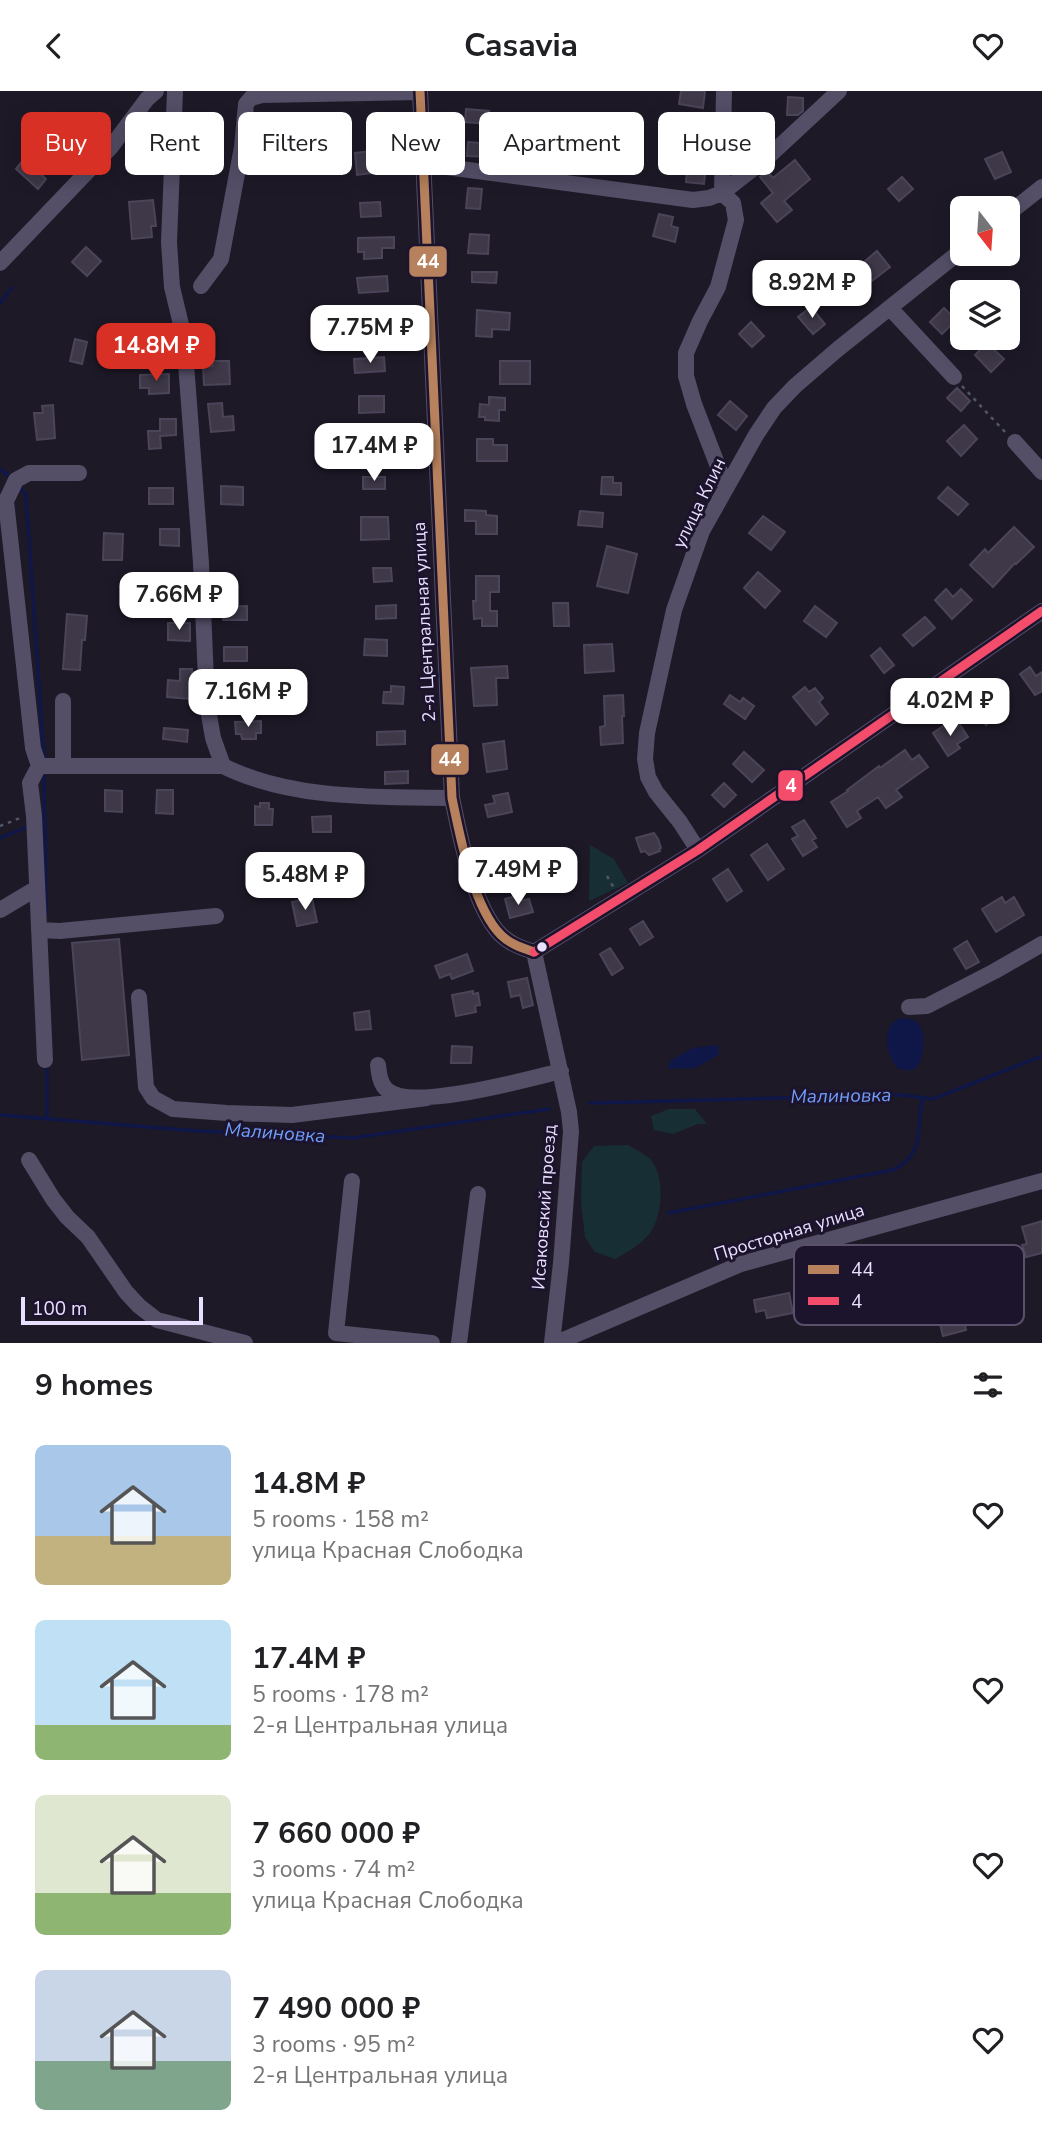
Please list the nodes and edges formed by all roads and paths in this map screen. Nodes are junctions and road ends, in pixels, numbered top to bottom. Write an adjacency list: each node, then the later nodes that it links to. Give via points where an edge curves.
1 (156, 91): 13 (street, via 111,147)
2 (420, 91): 6 (street, 2-я Центральная улица); 14 (street, via 251,98 246,104 221,258)
3 (723, 91): 10 (street)
4 (839, 91): 10 (street)
5 (174, 93): 25 (street, via 172,287 184,337 207,703 212,739)
6 (421, 112)
7 (465, 169): 10 (street, via 694,199)
8 (424, 175): 26 (street, 2-я Центральная улица)
9 (1042, 187): 11 (street)
10 (722, 193): 20 (street, via 733,203 736,220 718,287 686,353 686,376)
11 (1020, 204)
12 (950, 260): 15 (street, улица Клин)
13 (0, 263)
14 (201, 286)
15 (890, 308): 16 (street); 20 (street, улица Клин, via 803,378 774,408)
16 (954, 377): 17 (path)
17 (1015, 442): 18 (street)
18 (1042, 472)
19 (79, 473): 23 (street, via 29,473 16,480 6,501 33,748)
20 (726, 487): 29 (street, улица Клин, via 702,531 674,610 647,733 648,777)
21 (1042, 611): 29 (street)
22 (63, 701): 24 (street)
23 (39, 766): 24 (street); 27 (street, via 30,783)
24 (63, 766): 25 (street)
25 (223, 766): 26 (street, via 267,784 311,791)
26 (452, 798): 35 (street, 2-я Центральная улица, via 465,859 488,919 514,945)
27 (34, 815): 28 (path); 30 (street)
28 (0, 826)
29 (698, 850): 35 (street)
30 (37, 888): 31 (street); 33 (street)
31 (0, 910)
32 (216, 916): 33 (street)
33 (39, 930): 38 (street)
34 (1042, 944): 37 (street, via 927,1006)
35 (534, 952): 40 (street, Исаковский проезд)
36 (139, 997): 41 (street, via 146,1087 153,1098 173,1109 292,1115)
37 (909, 1007)
38 (45, 1060)
39 (378, 1065): 41 (street, via 388,1091)
40 (561, 1071): 41 (street); 51 (street, Исаковский проезд, via 571,1131)
41 (427, 1098)
42 (29, 1160): 48 (street, via 53,1199 139,1306 156,1320)
43 (352, 1181): 49 (street, via 335,1333)
44 (1042, 1181): 46 (street, Просторная улица)
45 (478, 1194): 50 (street)
46 (810, 1245)
47 (794, 1249): 51 (street, Просторная улица, via 741,1264)
48 (245, 1343)
49 (432, 1343)
50 (459, 1343)
51 (554, 1343)

